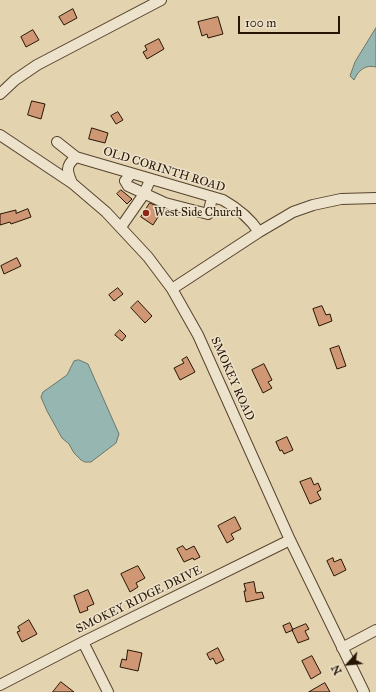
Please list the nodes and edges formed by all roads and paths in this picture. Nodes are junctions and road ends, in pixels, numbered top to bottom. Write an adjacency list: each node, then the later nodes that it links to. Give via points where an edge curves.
1 (161, 0): 2 (street, via 37,65)
2 (0, 94)
3 (0, 135): 8 (street, SMOKEY ROAD)
4 (57, 142): 5 (street, OLD CORINTH ROAD)
5 (76, 157): 6 (street, OLD CORINTH ROAD); 8 (street, via 68,166)
6 (131, 174): 7 (street, OLD CORINTH ROAD); 10 (street, via 125,180 128,186)
7 (150, 180): 9 (street, OLD CORINTH ROAD); 10 (street)
8 (72, 183): 14 (street, SMOKEY ROAD)
9 (173, 186): 11 (street, OLD CORINTH ROAD); 13 (street)
10 (144, 194): 13 (street); 14 (street)
11 (212, 198): 13 (street, via 208,214); 15 (street, OLD CORINTH ROAD, via 223,200 233,206 247,217)
12 (376, 198): 15 (street, via 341,199 313,205 293,212)
13 (165, 203)
14 (121, 227): 16 (street, SMOKEY ROAD, via 148,256)
15 (259, 232): 16 (street)
16 (172, 289): 17 (street, SMOKEY ROAD, via 198,336)
17 (290, 540): 19 (street, SMOKEY RIDGE DRIVE); 20 (street, SMOKEY ROAD)
18 (376, 630): 20 (street)
19 (83, 642): 21 (street, SMOKEY RIDGE DRIVE); 22 (street)
20 (342, 648): 23 (street, SMOKEY ROAD)
21 (0, 684)
22 (108, 692)
23 (364, 692)

